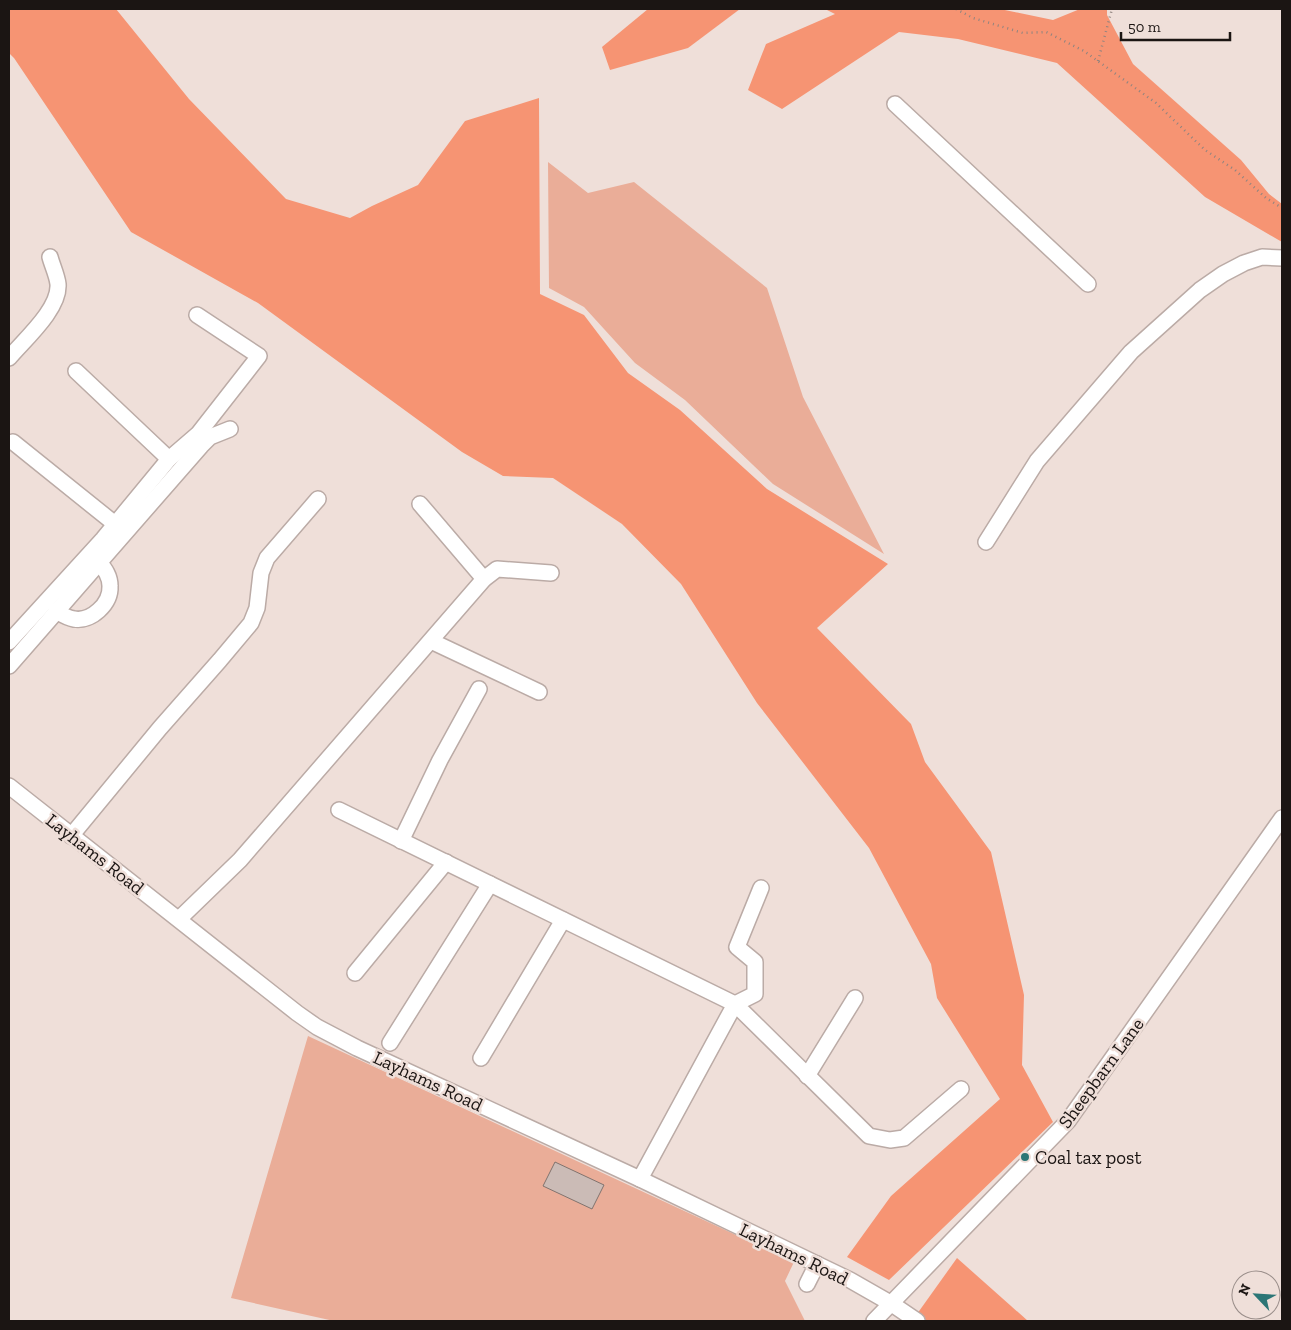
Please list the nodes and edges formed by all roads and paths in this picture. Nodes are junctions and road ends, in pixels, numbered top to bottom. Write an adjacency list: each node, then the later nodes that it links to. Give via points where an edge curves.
1 (956, 9): 3 (path, via 973,18 1023,33 1046,32)
2 (1112, 9): 3 (path)
3 (1098, 61): 5 (path, via 1156,103 1205,150)
4 (895, 104): 8 (street)
5 (1282, 208)
6 (50, 257): 10 (street, via 58,284 55,300 49,312)
7 (1282, 258): 18 (street, via 1262,257 1223,274 1200,290 1131,352 1038,461)
8 (1088, 284)
9 (197, 315): 14 (street, via 258,356 198,434)
10 (9, 358)
11 (76, 371): 14 (street)
12 (230, 429): 19 (street, via 210,437 201,446)
13 (13, 442): 17 (street)
14 (169, 459): 17 (street)
15 (318, 499): 31 (street, via 267,558 251,623)
16 (420, 504): 21 (street)
17 (116, 524): 24 (street)
18 (986, 542)
19 (99, 562): 22 (street); 22 (street, via 109,577 110,588 100,608 82,619)
20 (551, 573): 21 (street, via 496,569)
21 (484, 580): 23 (street)
22 (56, 611): 25 (street)
23 (431, 641): 27 (street); 36 (street, via 240,860)
24 (9, 642)
25 (9, 666)
26 (479, 689): 32 (street)
27 (538, 692)
28 (9, 786): 31 (street, Layhams Road)
29 (339, 810): 32 (street)
30 (1282, 818): 48 (street, Sheepbarn Lane, via 1068,1121)
31 (71, 836): 36 (street, Layhams Road)
32 (401, 840): 33 (street)
33 (446, 862): 34 (street); 38 (street)
34 (490, 884): 37 (street); 41 (street)
35 (762, 888): 40 (street, via 737,947 755,962 755,994)
36 (179, 919): 45 (street, Layhams Road, via 317,1026 408,1072)
37 (563, 920): 40 (street); 42 (street)
38 (355, 972)
39 (855, 998): 43 (street)
40 (734, 1004): 43 (street); 45 (street)
41 (390, 1043)
42 (481, 1058)
43 (807, 1076): 44 (street, via 869,1136 890,1140 904,1138)
44 (961, 1089)
45 (640, 1179): 46 (street, Layhams Road)
46 (817, 1264): 47 (street); 48 (street, Layhams Road)
47 (807, 1284)
48 (892, 1304): 49 (street, Sheepbarn Lane); 50 (street, Layhams Road)
49 (874, 1321)
50 (917, 1321)

